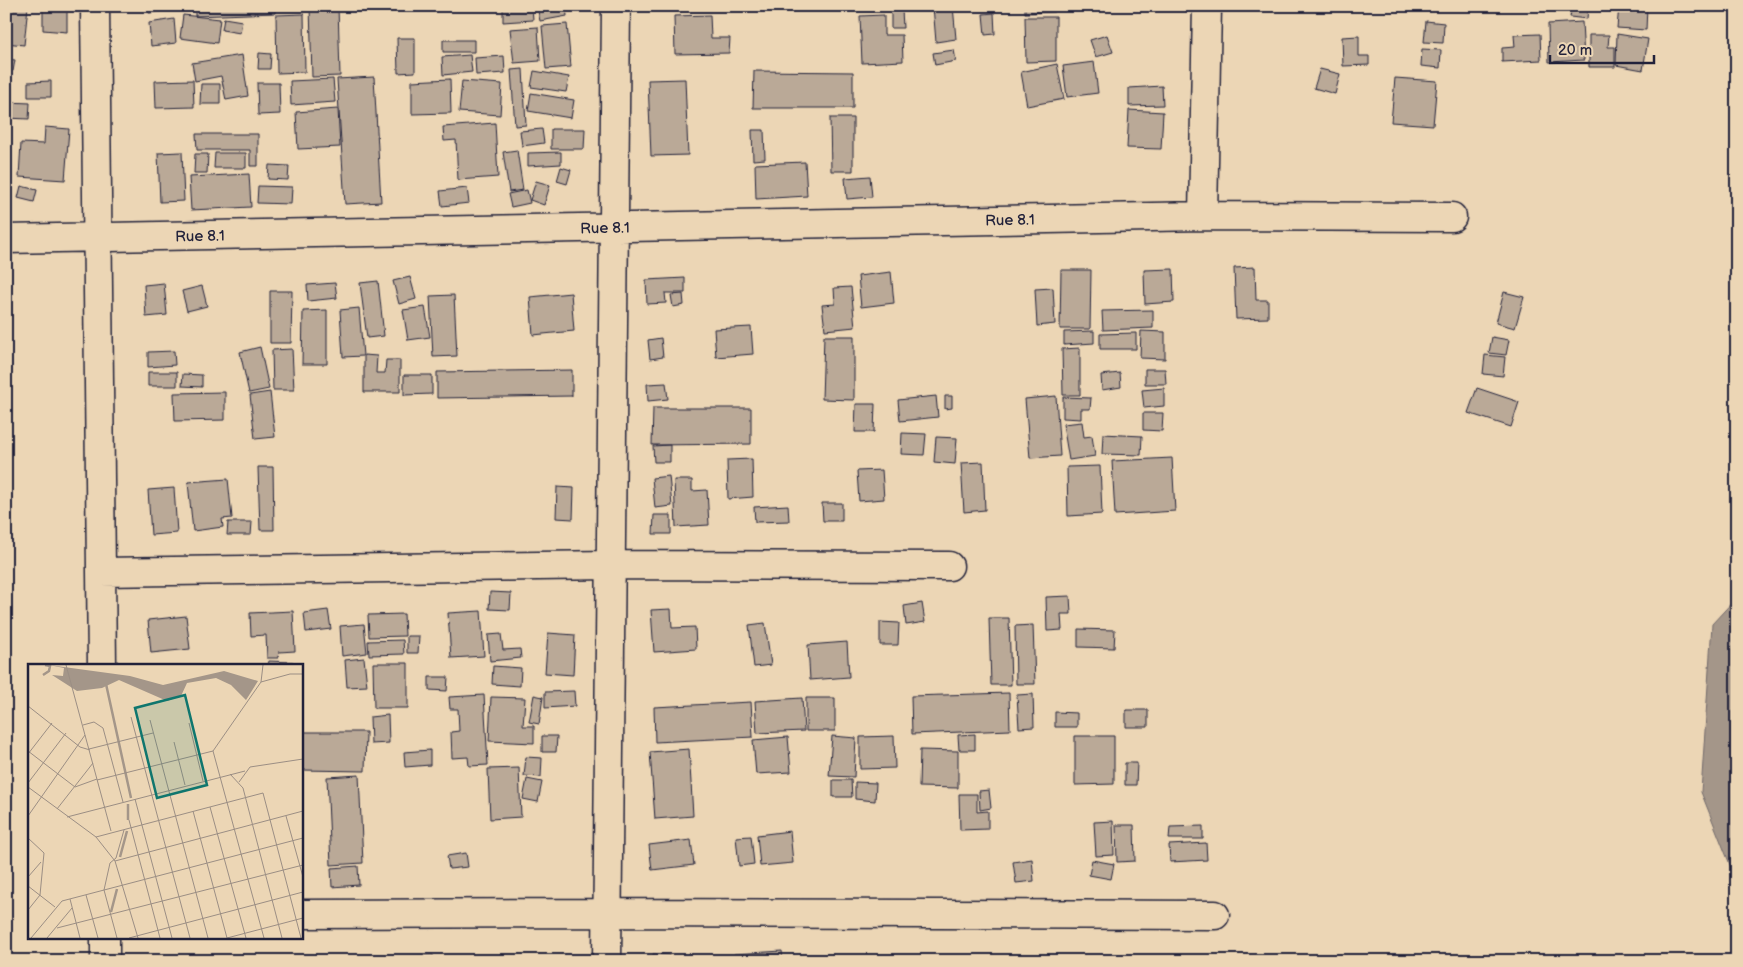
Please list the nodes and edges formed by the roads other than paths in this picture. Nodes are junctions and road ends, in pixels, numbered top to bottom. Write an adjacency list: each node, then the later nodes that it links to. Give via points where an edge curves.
1 (95, 6): 7 (street)
2 (616, 6): 6 (street)
3 (1207, 6): 4 (street)
4 (1203, 216): 5 (street, Rue 8.1); 6 (street, Rue 8.1)
5 (1452, 217)
6 (614, 228): 7 (street, Rue 8.1); 9 (street)
7 (98, 238): 8 (street, Rue 8.1); 11 (street)
8 (6, 239)
9 (611, 566): 10 (street); 11 (street); 13 (street)
10 (949, 566)
11 (101, 572): 12 (street)
12 (102, 664)
13 (607, 913): 14 (street); 15 (street); 18 (street)
14 (302, 914)
15 (1215, 915)
16 (105, 940): 17 (street)
17 (105, 961)
18 (607, 961)

